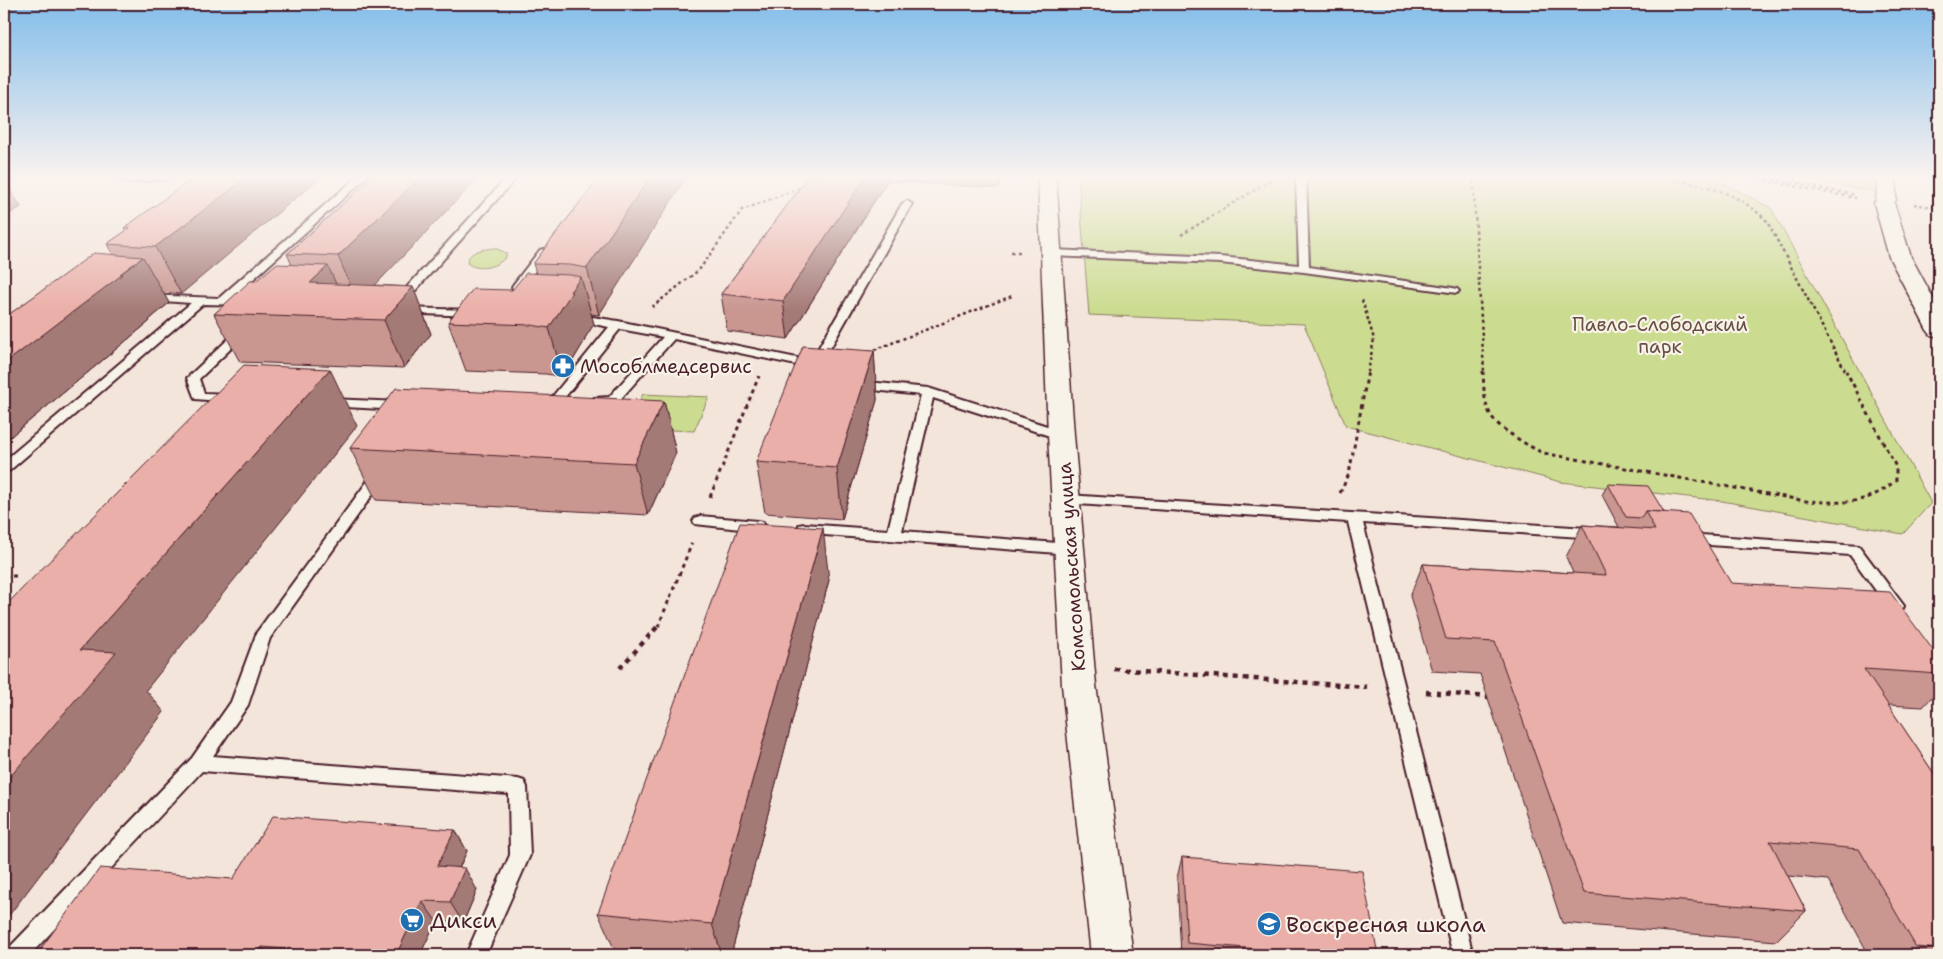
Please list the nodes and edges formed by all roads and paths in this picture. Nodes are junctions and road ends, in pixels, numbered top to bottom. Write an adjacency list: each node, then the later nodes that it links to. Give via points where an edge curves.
1 (313, 221): 21 (lane)
2 (473, 221): 22 (lane, via 392,310)
3 (734, 221): 24 (path, via 699,270)
4 (898, 221): 27 (lane)
5 (1049, 221): 12 (street, Комсомольская улица)
6 (1205, 221): 13 (path)
7 (1302, 221): 14 (lane)
8 (1475, 221): 9 (path, via 1485,400 1492,418 1526,445 1543,453 1806,501 1868,500 1896,480 1896,467)
9 (1767, 221)
10 (1889, 221): 25 (street, via 1900,256)
11 (549, 245): 19 (lane)
12 (1051, 253): 13 (lane); 35 (street, Комсомольская улица)
13 (1147, 257): 14 (lane, via 1220,260)
14 (1304, 269): 15 (lane)
15 (1354, 276): 16 (lane); 39 (path, via 1374,339 1349,474)
16 (1453, 291)
17 (135, 296): 20 (lane)
18 (1012, 296): 27 (path)
19 (508, 299)
20 (201, 300): 21 (lane); 37 (lane)
21 (221, 302): 30 (lane, via 258,312 193,378 199,396)
22 (487, 314)
23 (564, 317): 24 (lane, via 583,317)
24 (623, 325): 26 (lane); 31 (lane)
25 (1939, 330)
26 (672, 334): 27 (lane); 31 (lane, via 612,401)
27 (819, 371)
28 (846, 383): 29 (lane)
29 (928, 392): 35 (lane); 45 (lane)
30 (243, 399)
31 (557, 399): 33 (lane)
32 (311, 402): 34 (lane)
33 (533, 406)
34 (418, 407)
35 (1061, 435): 38 (street, Комсомольская улица)
36 (388, 462): 54 (lane, via 263,636 239,706)
37 (4, 468)
38 (1067, 500): 39 (lane); 47 (street, Комсомольская улица)
39 (1329, 516): 40 (lane)
40 (1354, 518): 44 (lane); 52 (lane)
41 (700, 521): 42 (lane)
42 (768, 526)
43 (788, 528): 45 (lane)
44 (1609, 534)
45 (894, 536): 47 (lane)
46 (1668, 538): 50 (lane, via 1854,550)
47 (1070, 549): 51 (street, Комсомольская улица)
48 (4, 576): 49 (path)
49 (17, 576)
50 (1905, 619)
51 (1078, 668): 52 (path); 57 (street, Комсомольская улица)
52 (1396, 689): 53 (path); 58 (lane)
53 (1493, 697)
54 (198, 763): 55 (lane); 56 (lane, via 518,786 520,855)
55 (16, 955)
56 (476, 955)
57 (1112, 955)
58 (1463, 955)

